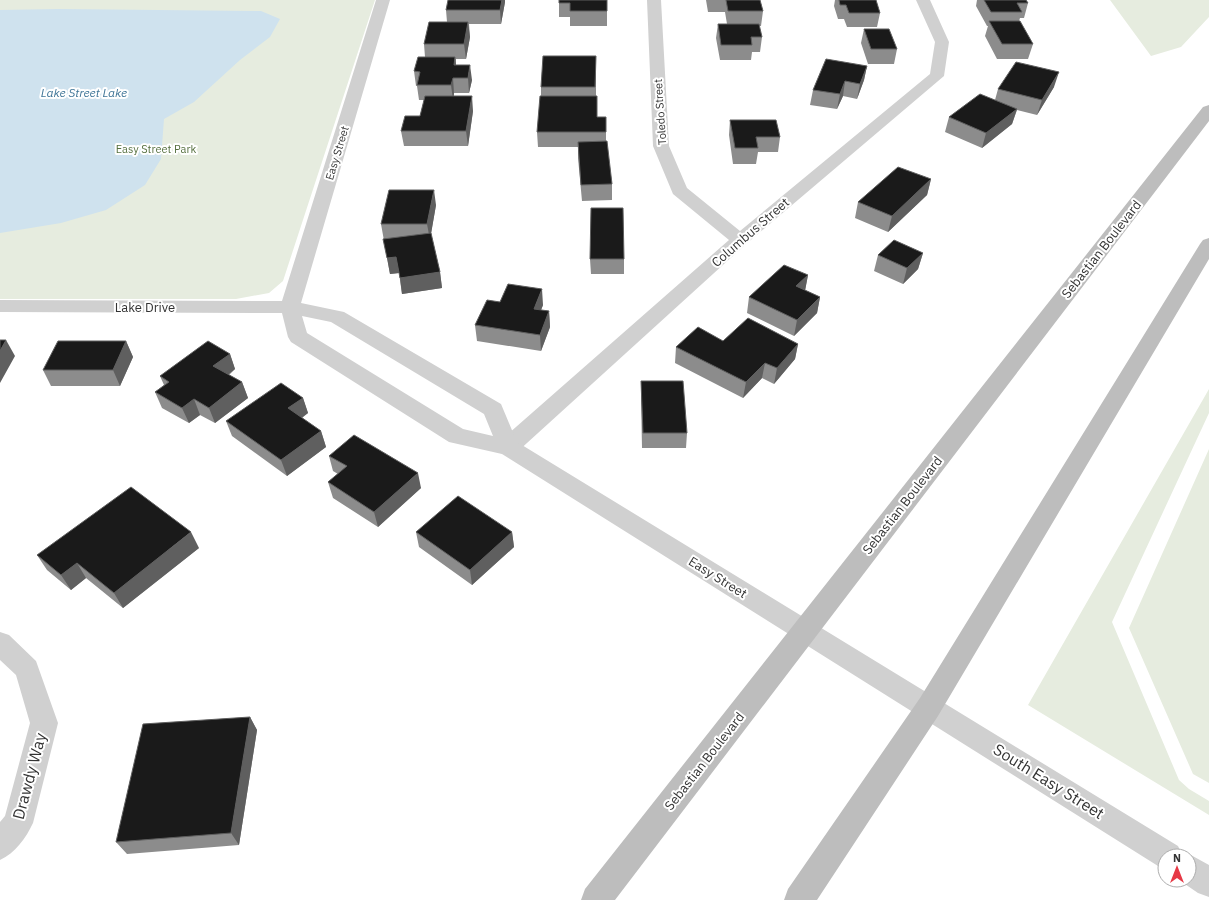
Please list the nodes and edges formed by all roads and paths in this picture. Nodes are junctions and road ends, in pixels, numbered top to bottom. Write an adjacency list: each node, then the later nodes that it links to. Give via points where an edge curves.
1 (383, 0): 8 (street, Easy Street)
2 (654, 0): 5 (street, Toledo Street, via 661,146 679,190)
3 (923, 0): 5 (street, Columbus Street, via 942,42 937,76)
4 (1209, 110): 10 (main road, Sebastian Boulevard)
5 (740, 240): 9 (street, Columbus Street)
6 (1209, 244): 12 (main road)
7 (0, 306): 8 (street, Lake Drive)
8 (290, 307): 9 (street, via 337,317 493,410); 9 (street, Easy Street, via 298,337 457,436)
9 (508, 447): 10 (street, Easy Street)
10 (805, 630): 12 (street, Easy Street); 17 (main road, Sebastian Boulevard)
11 (0, 643): 13 (street, Drawdy Way, via 27,669 44,723 18,823)
12 (929, 706): 14 (street, South Easy Street); 18 (main road)
13 (0, 845)
14 (1157, 849)
15 (1197, 874): 16 (street)
16 (1209, 882)
17 (596, 900)
18 (799, 900)

